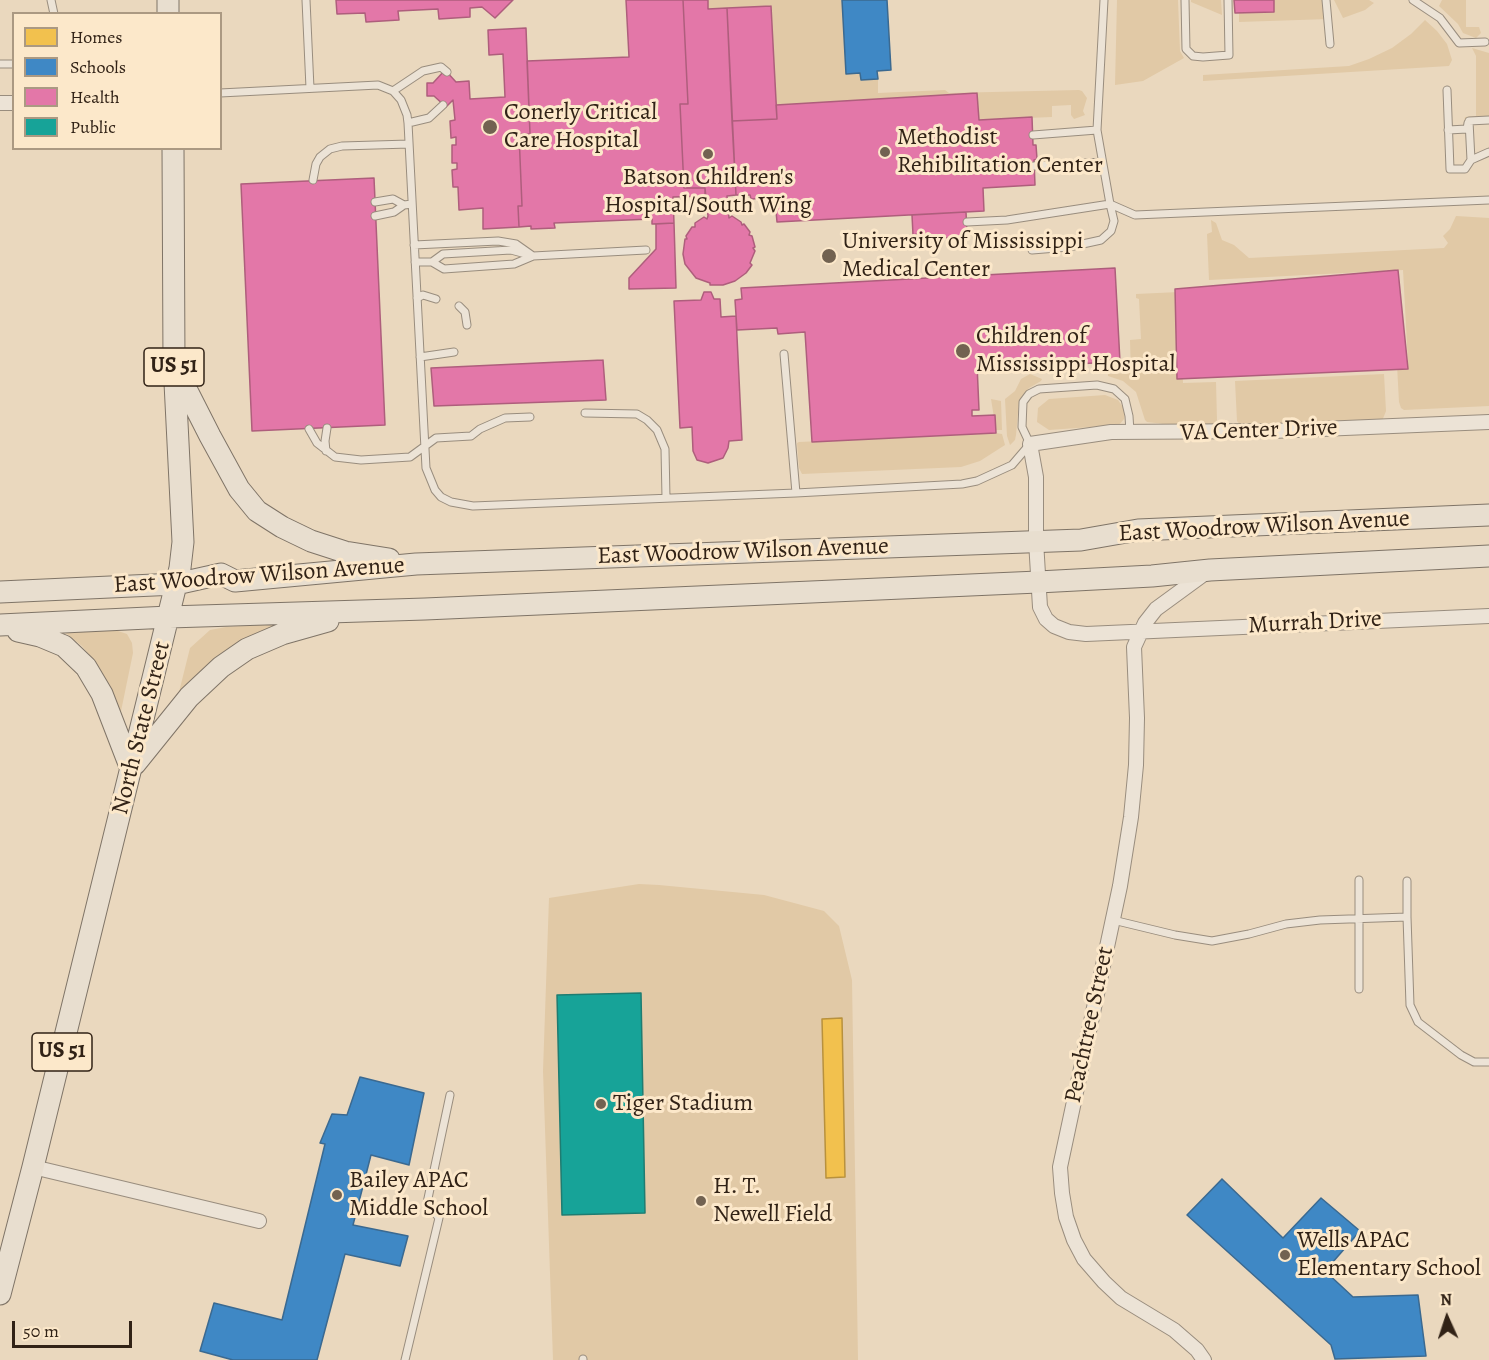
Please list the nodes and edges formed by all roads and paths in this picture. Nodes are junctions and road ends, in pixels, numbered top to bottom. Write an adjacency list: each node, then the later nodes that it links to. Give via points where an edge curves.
1 (306, 0): 10 (lane)
2 (1104, 0): 18 (lane)
3 (1185, 0): 4 (lane, via 1186,49 1193,56 1203,57 1229,55)
4 (1228, 0)
5 (1326, 0): 8 (lane)
6 (1413, 0): 7 (lane, via 1440,18 1459,43)
7 (1485, 42)
8 (1330, 44)
9 (447, 72): 12 (lane, via 441,67 423,70)
10 (310, 88): 12 (lane, via 378,85); 13 (lane)
11 (1447, 90): 19 (lane)
12 (393, 91): 17 (lane, via 401,100)
13 (222, 93)
14 (443, 105): 17 (lane, via 429,118)
15 (1489, 120): 16 (lane)
16 (1469, 121): 19 (lane, via 1467,129); 24 (lane)
17 (408, 123): 21 (lane)
18 (1097, 130): 20 (lane); 25 (lane)
19 (1448, 130): 24 (lane, via 1450,169 1465,168)
20 (1033, 135)
21 (409, 144): 27 (lane, via 330,149 316,164); 30 (lane)
22 (173, 150): 48 (main road, North State Street / US 51)
23 (1489, 152): 24 (lane)
24 (1471, 160)
25 (1102, 162): 26 (lane); 31 (lane)
26 (1034, 166)
27 (313, 180)
28 (1489, 200): 31 (lane, via 1135,215)
29 (375, 202): 32 (lane, via 393,199)
30 (412, 204): 32 (lane); 35 (lane)
31 (1110, 204): 34 (lane); 37 (lane, via 1114,221 1111,231 1101,240 1069,248)
32 (404, 205): 33 (lane)
33 (375, 216)
34 (967, 222)
35 (414, 245): 38 (lane, via 498,240 516,244); 39 (lane)
36 (646, 250): 38 (lane)
37 (1032, 250)
38 (533, 256): 40 (lane, via 514,264 444,269); 40 (lane, via 511,250 442,254)
39 (415, 262): 40 (lane); 41 (lane)
40 (432, 262)
41 (417, 298): 42 (lane); 47 (lane)
42 (436, 299)
43 (459, 306): 44 (lane, via 465,312)
44 (467, 325)
45 (454, 352): 47 (lane)
46 (784, 354): 58 (lane)
47 (420, 357): 56 (lane)
48 (174, 363): 63 (main road, via 238,489 257,511 311,541 345,552); 66 (main road, North State Street / US 51, via 183,542)
49 (585, 413): 59 (lane, via 637,414 657,430 665,449)
50 (530, 417): 56 (lane, via 505,418 471,436 436,438)
51 (1489, 422): 54 (street, VA Center Drive)
52 (327, 428): 57 (lane)
53 (309, 429): 57 (lane)
54 (1130, 433): 55 (street, VA Center Drive, via 1111,432); 55 (lane, via 1125,399 1114,388 1039,388 1023,402 1022,427)
55 (1030, 444): 58 (lane, via 1012,465 976,481 932,487); 61 (street, via 1036,477)
56 (426, 445): 57 (lane, via 410,457 361,460 335,457); 59 (lane, via 426,468 435,490 441,497 465,505)
57 (326, 451)
58 (796, 493): 59 (lane)
59 (666, 498)
60 (1489, 515): 61 (main road, East Woodrow Wilson Avenue, via 1138,530 1081,540)
61 (1036, 542): 63 (main road, East Woodrow Wilson Avenue); 65 (street)
62 (1489, 556): 64 (main road, East Woodrow Wilson Avenue)
63 (416, 564): 66 (main road, East Woodrow Wilson Avenue, via 235,581 221,574)
64 (1210, 570): 65 (main road, East Woodrow Wilson Avenue); 72 (street, Peachtree Street, via 1156,609)
65 (1038, 582): 68 (main road, East Woodrow Wilson Avenue); 72 (street, via 1040,607 1054,626 1086,634)
66 (176, 584): 67 (main road, East Woodrow Wilson Avenue); 70 (main road, North State Street / US 51)
67 (0, 592)
68 (363, 611): 70 (main road, East Woodrow Wilson Avenue); 73 (main road, via 282,634 246,649 189,697)
69 (1489, 616): 72 (street, Murrah Drive)
70 (169, 617): 71 (main road, East Woodrow Wilson Avenue); 73 (main road, North State Street / US 51)
71 (0, 627): 73 (main road, via 64,646 86,667 102,694)
72 (1141, 631): 78 (street, Peachtree Street, via 1134,647 1137,718 1131,817)
73 (131, 769): 82 (main road, North State Street / US 51)
74 (1359, 880): 77 (lane)
75 (1407, 880): 76 (lane)
76 (1407, 916): 77 (lane); 80 (lane, via 1410,1005 1418,1022 1461,1055 1474,1062)
77 (1359, 918): 78 (lane, via 1286,924 1212,941); 79 (lane)
78 (1113, 920): 86 (street, Peachtree Street, via 1060,1167 1066,1217 1084,1259 1104,1282 1121,1298 1174,1330)
79 (1359, 989)
80 (1489, 1062)
81 (450, 1095): 85 (lane, via 427,1203 439,1218)
82 (33, 1167): 83 (street); 84 (main road, North State Street / US 51)
83 (259, 1221)
84 (0, 1294)
85 (405, 1360)
86 (1204, 1360)

